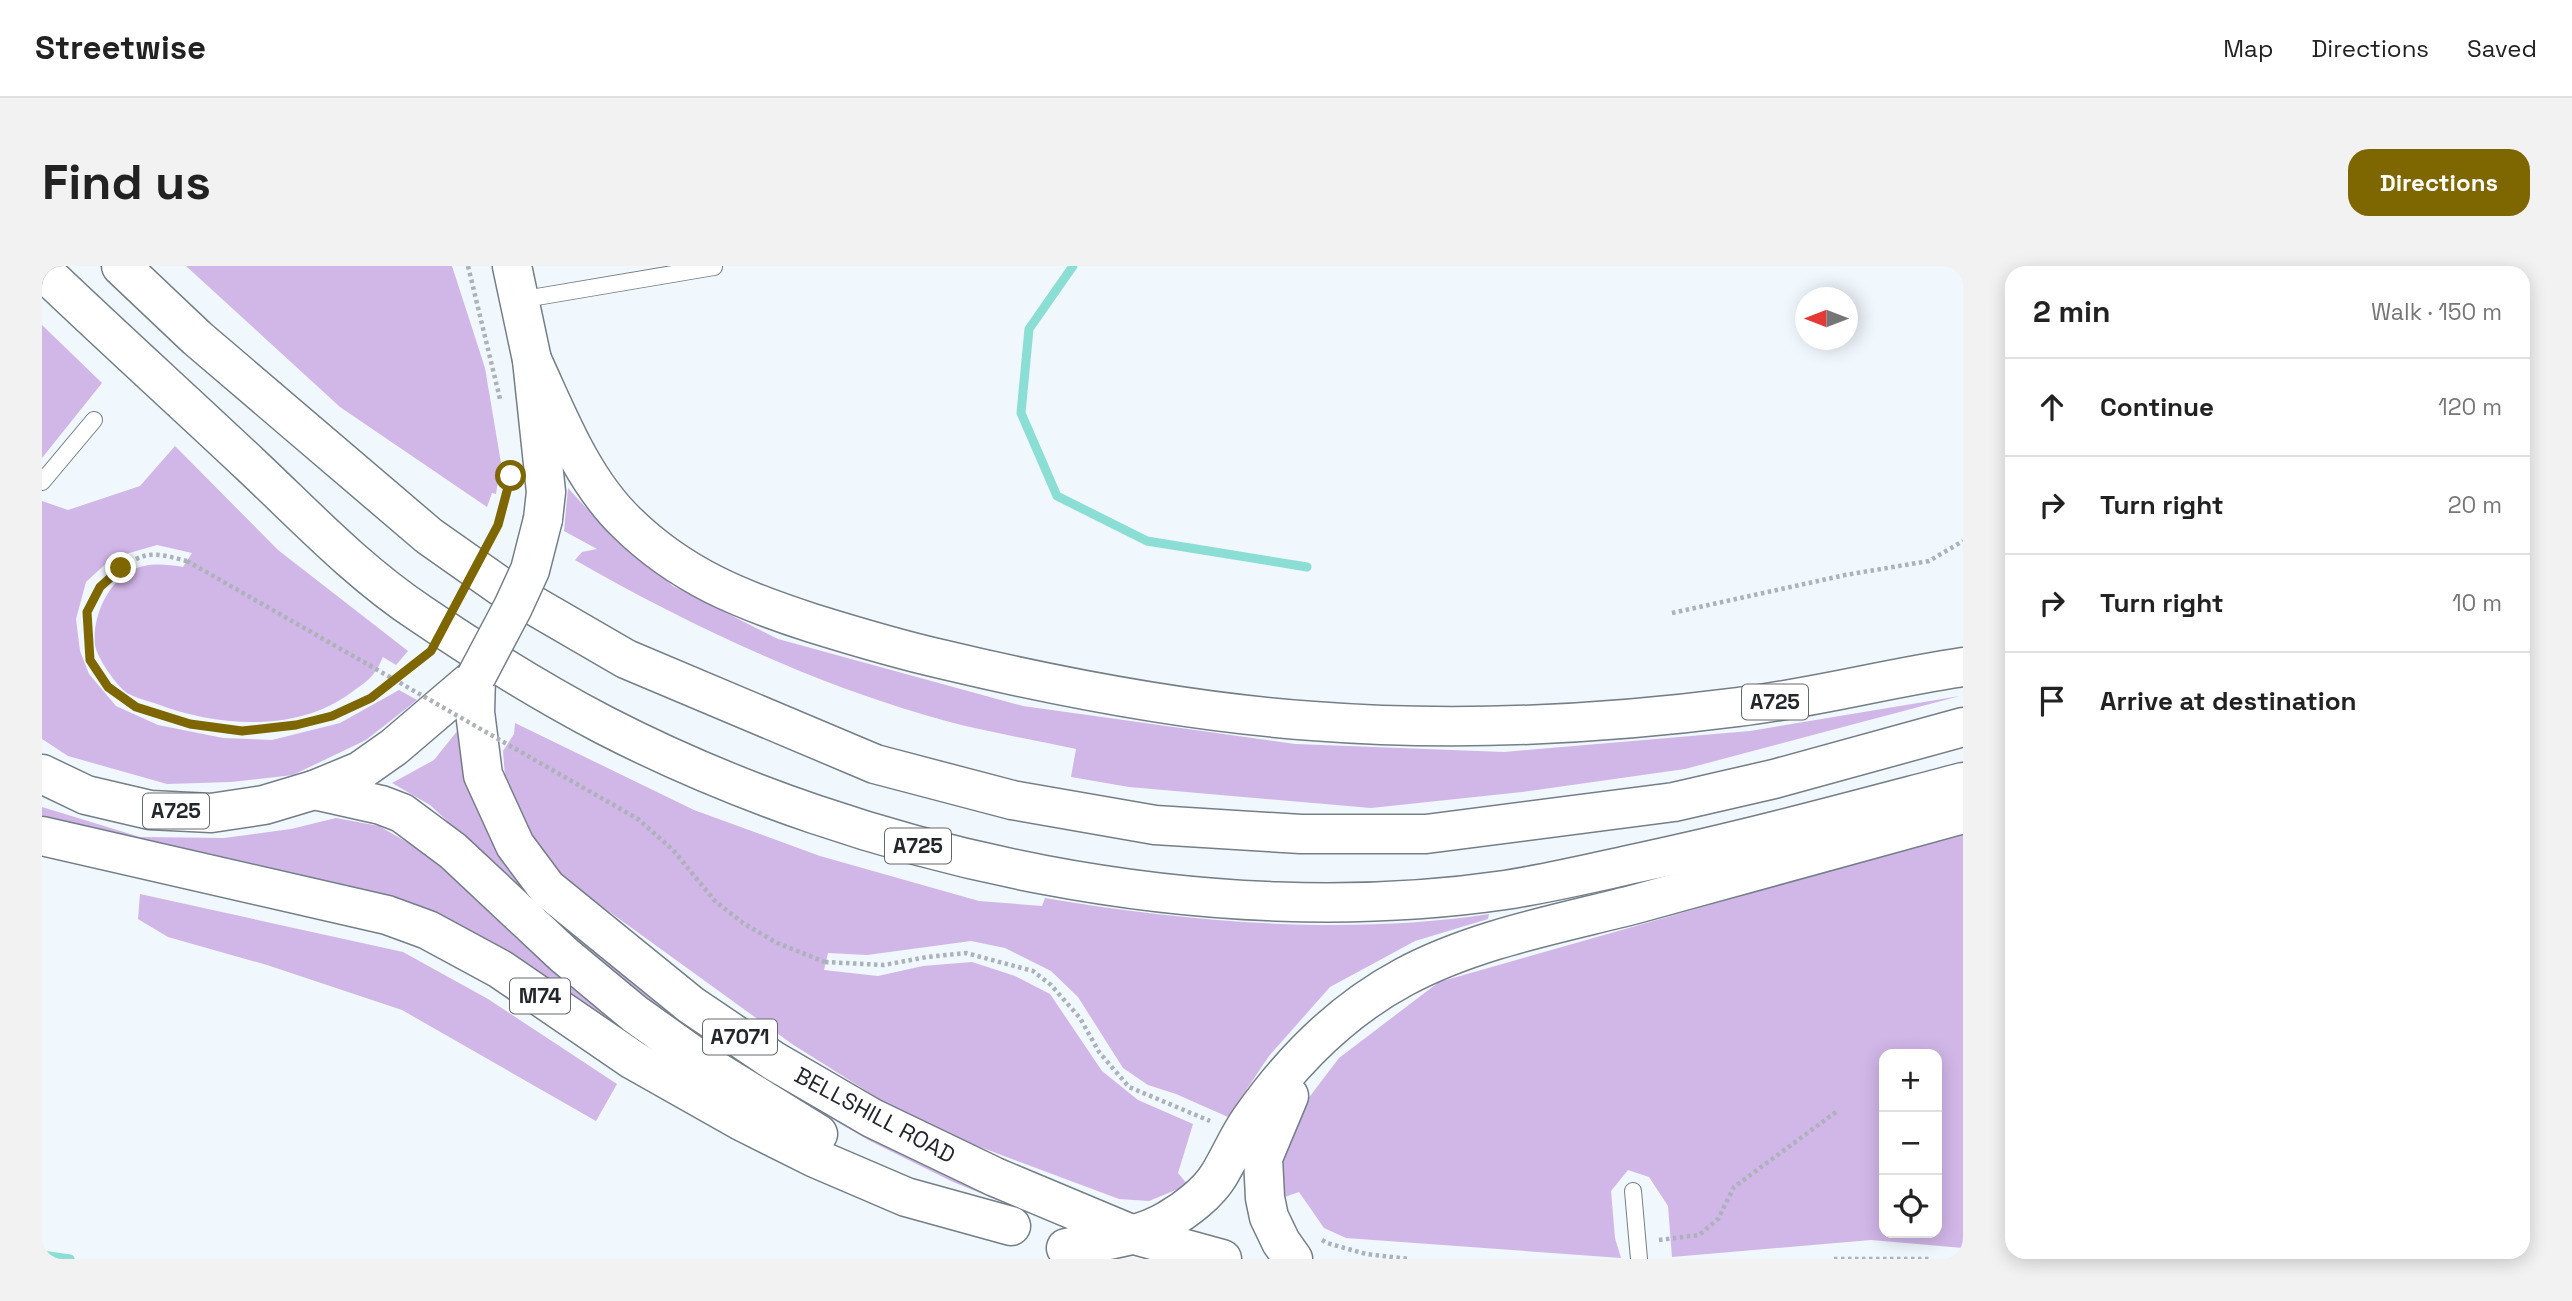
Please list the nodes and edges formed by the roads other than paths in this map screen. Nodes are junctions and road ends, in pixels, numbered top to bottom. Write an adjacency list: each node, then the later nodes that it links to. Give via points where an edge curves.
1 (121, 266): 11 (highway, via 197,338 429,536 500,586 626,659 875,764 1012,800 1155,825 1301,834 1426,834 1674,802)
2 (714, 267): 4 (lane)
3 (42, 270): 13 (highway, A725, via 357,565 418,613 545,692 689,765 917,845 1067,879 1159,892 1265,900 1393,900 1560,880 1739,841)
4 (659, 271): 5 (lane)
5 (515, 283): 6 (highway, A725)
6 (532, 360): 9 (highway, A725, via 561,425 606,500 627,523 691,574 754,604 983,670 1234,714 1434,727 1584,722 1735,708); 10 (highway, A725, bridge, via 546,492 543,519 530,570)
7 (94, 420): 8 (lane)
8 (42, 482)
9 (1963, 667)
10 (468, 696): 14 (highway, A725, via 360,771); 20 (highway, BELLSHILL ROAD / A7071, via 483,775 515,845 547,888 619,947 691,1005 774,1061 873,1118 995,1177)
11 (1963, 727)
12 (42, 774): 14 (highway, A725, via 86,794 150,810 211,813 264,805)
13 (1963, 782)
14 (314, 790): 19 (highway, BELLSHILL ROAD / A725, via 402,813 453,851 597,984 708,1066 894,1175)
15 (1963, 814): 17 (highway, via 1478,946 1404,977 1361,1003)
16 (42, 836): 19 (highway, M74, via 387,915 428,930 500,969 633,1060 741,1121 906,1197)
17 (1300, 1060): 20 (highway, via 1263,1101 1208,1189 1168,1220); 21 (highway, via 1263,1158 1269,1217 1281,1242)
18 (1633, 1191): 23 (lane)
19 (1011, 1226): 22 (highway, BELLSHILL ROAD / A725)
20 (1131, 1234): 22 (highway); 25 (highway, BELLSHILL ROAD / A7071)
21 (1306, 1247)
22 (1066, 1248): 24 (highway, BELLSHILL ROAD)
23 (1638, 1251)
24 (1102, 1259)
25 (1222, 1259)

